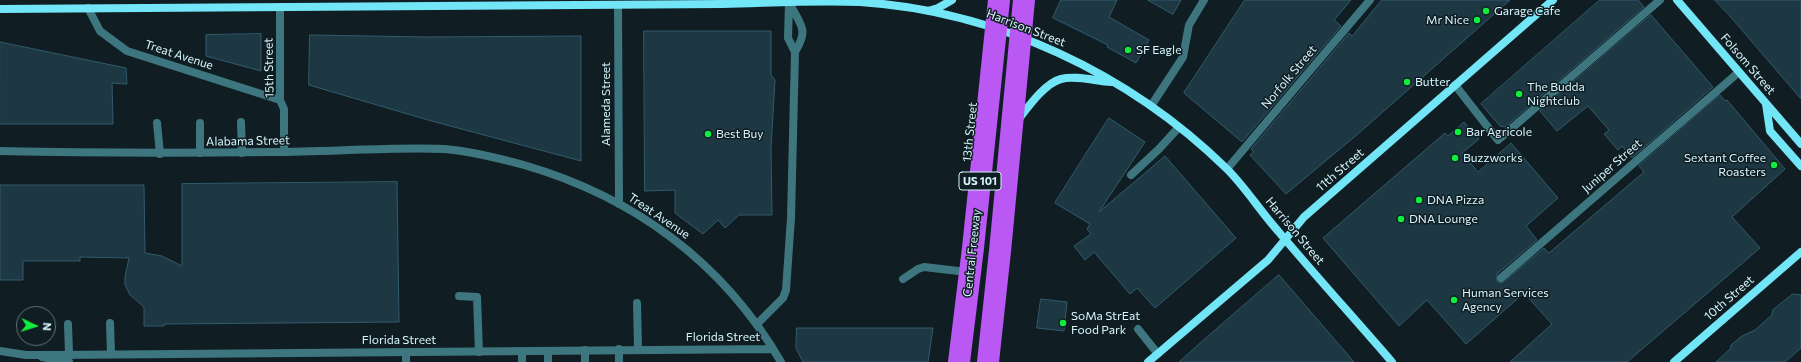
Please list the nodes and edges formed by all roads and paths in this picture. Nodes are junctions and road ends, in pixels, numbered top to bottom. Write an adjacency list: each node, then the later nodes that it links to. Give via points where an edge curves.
1 (952, 0): 17 (street)
2 (998, 0): 18 (street, 13th Street); 72 (highway, Central Freeway / US 101, via 974,240)
3 (1024, 0): 19 (street); 73 (highway, US 101, via 1002,235)
4 (1204, 0): 26 (street, via 1189,25 1183,57)
5 (1370, 0): 40 (street, Norfolk Street)
6 (1553, 0): 23 (street, 11th Street)
7 (1660, 0): 23 (street, via 1498,140)
8 (1677, 0): 21 (street, Folsom Street)
9 (789, 1): 13 (street, Harrison Street); 17 (street, Harrison Street, via 862,2); 20 (street, via 788,38); 20 (street, via 803,30 803,39)
10 (367, 3): 11 (street, Harrison Street); 14 (street, Harrison Street)
11 (536, 3): 12 (street, Harrison Street)
12 (565, 3): 13 (street, Harrison Street)
13 (618, 5): 42 (street, Alameda Street)
14 (280, 7): 15 (street, Harrison Street); 24 (street, 15th Street)
15 (88, 8): 16 (street, Harrison Street); 24 (street, Treat Avenue, via 100,31 127,51)
16 (0, 9)
17 (928, 12): 18 (street, Harrison Street)
18 (994, 27): 19 (street, Harrison Street); 45 (street, 13th Street)
19 (1020, 37): 22 (street, Harrison Street); 31 (street)
20 (795, 52): 52 (street, via 791,218 786,290 783,298)
21 (1739, 72): 25 (street, Folsom Street); 46 (street, Juniper Street)
22 (1114, 82): 26 (street, Harrison Street); 31 (street, via 1071,78 1054,82 1037,96)
23 (1454, 85): 43 (street, 11th Street, via 1304,217)
24 (280, 100): 34 (street, 15th Street, via 284,109)
25 (1766, 103): 32 (street, Folsom Street); 39 (street, via 1770,131)
26 (1151, 106): 30 (street, Harrison Street)
27 (240, 122): 36 (street)
28 (158, 123): 37 (street)
29 (200, 123): 35 (street)
30 (1179, 127): 40 (street, Harrison Street); 41 (street)
31 (1010, 130): 73 (street)
32 (1801, 144)
33 (0, 151): 37 (street, Alabama Street)
34 (284, 152): 36 (street, Alabama Street); 38 (street, Alabama Street, via 445,149)
35 (200, 153): 36 (street, Alabama Street); 37 (street, Alabama Street)
36 (242, 153)
37 (160, 154)
38 (495, 157): 42 (street, Treat Avenue, via 570,180)
39 (1801, 166)
40 (1227, 169): 43 (street, Harrison Street)
41 (1131, 175)
42 (619, 204): 52 (street, Treat Avenue, via 674,238 700,260 725,285)
43 (1284, 239): 64 (street, 11th Street, via 1268,260); 75 (street, Harrison Street)
44 (1801, 252): 76 (street, 10th Street)
45 (967, 272): 47 (street, via 924,267); 72 (street, 13th Street)
46 (1501, 278)
47 (903, 279)
48 (459, 296): 61 (street, via 477,297)
49 (637, 303): 55 (street)
50 (110, 323): 63 (street)
51 (68, 324): 65 (street)
52 (757, 324): 56 (street, Treat Avenue)
53 (1138, 329): 64 (street)
54 (618, 349): 55 (street, Florida Street); 57 (street, Florida Street); 70 (street)
55 (638, 349): 56 (street, Florida Street)
56 (773, 349): 71 (street, Treat Avenue)
57 (584, 350): 59 (street, Florida Street); 69 (street)
58 (0, 351): 65 (street, Florida Street)
59 (548, 351): 62 (street, Florida Street); 68 (street)
60 (406, 352): 61 (street, Florida Street); 63 (street, Florida Street); 66 (street)
61 (479, 352): 62 (street, Florida Street)
62 (522, 352): 67 (street)
63 (111, 354): 65 (street, Florida Street)
64 (1158, 354): 74 (street, 11th Street)
65 (69, 358)
66 (406, 362)
67 (522, 362)
68 (548, 362)
69 (584, 362)
70 (619, 362)
71 (780, 362)
72 (958, 362)
73 (986, 362)
74 (1148, 362)
75 (1392, 362)
76 (1674, 362)

